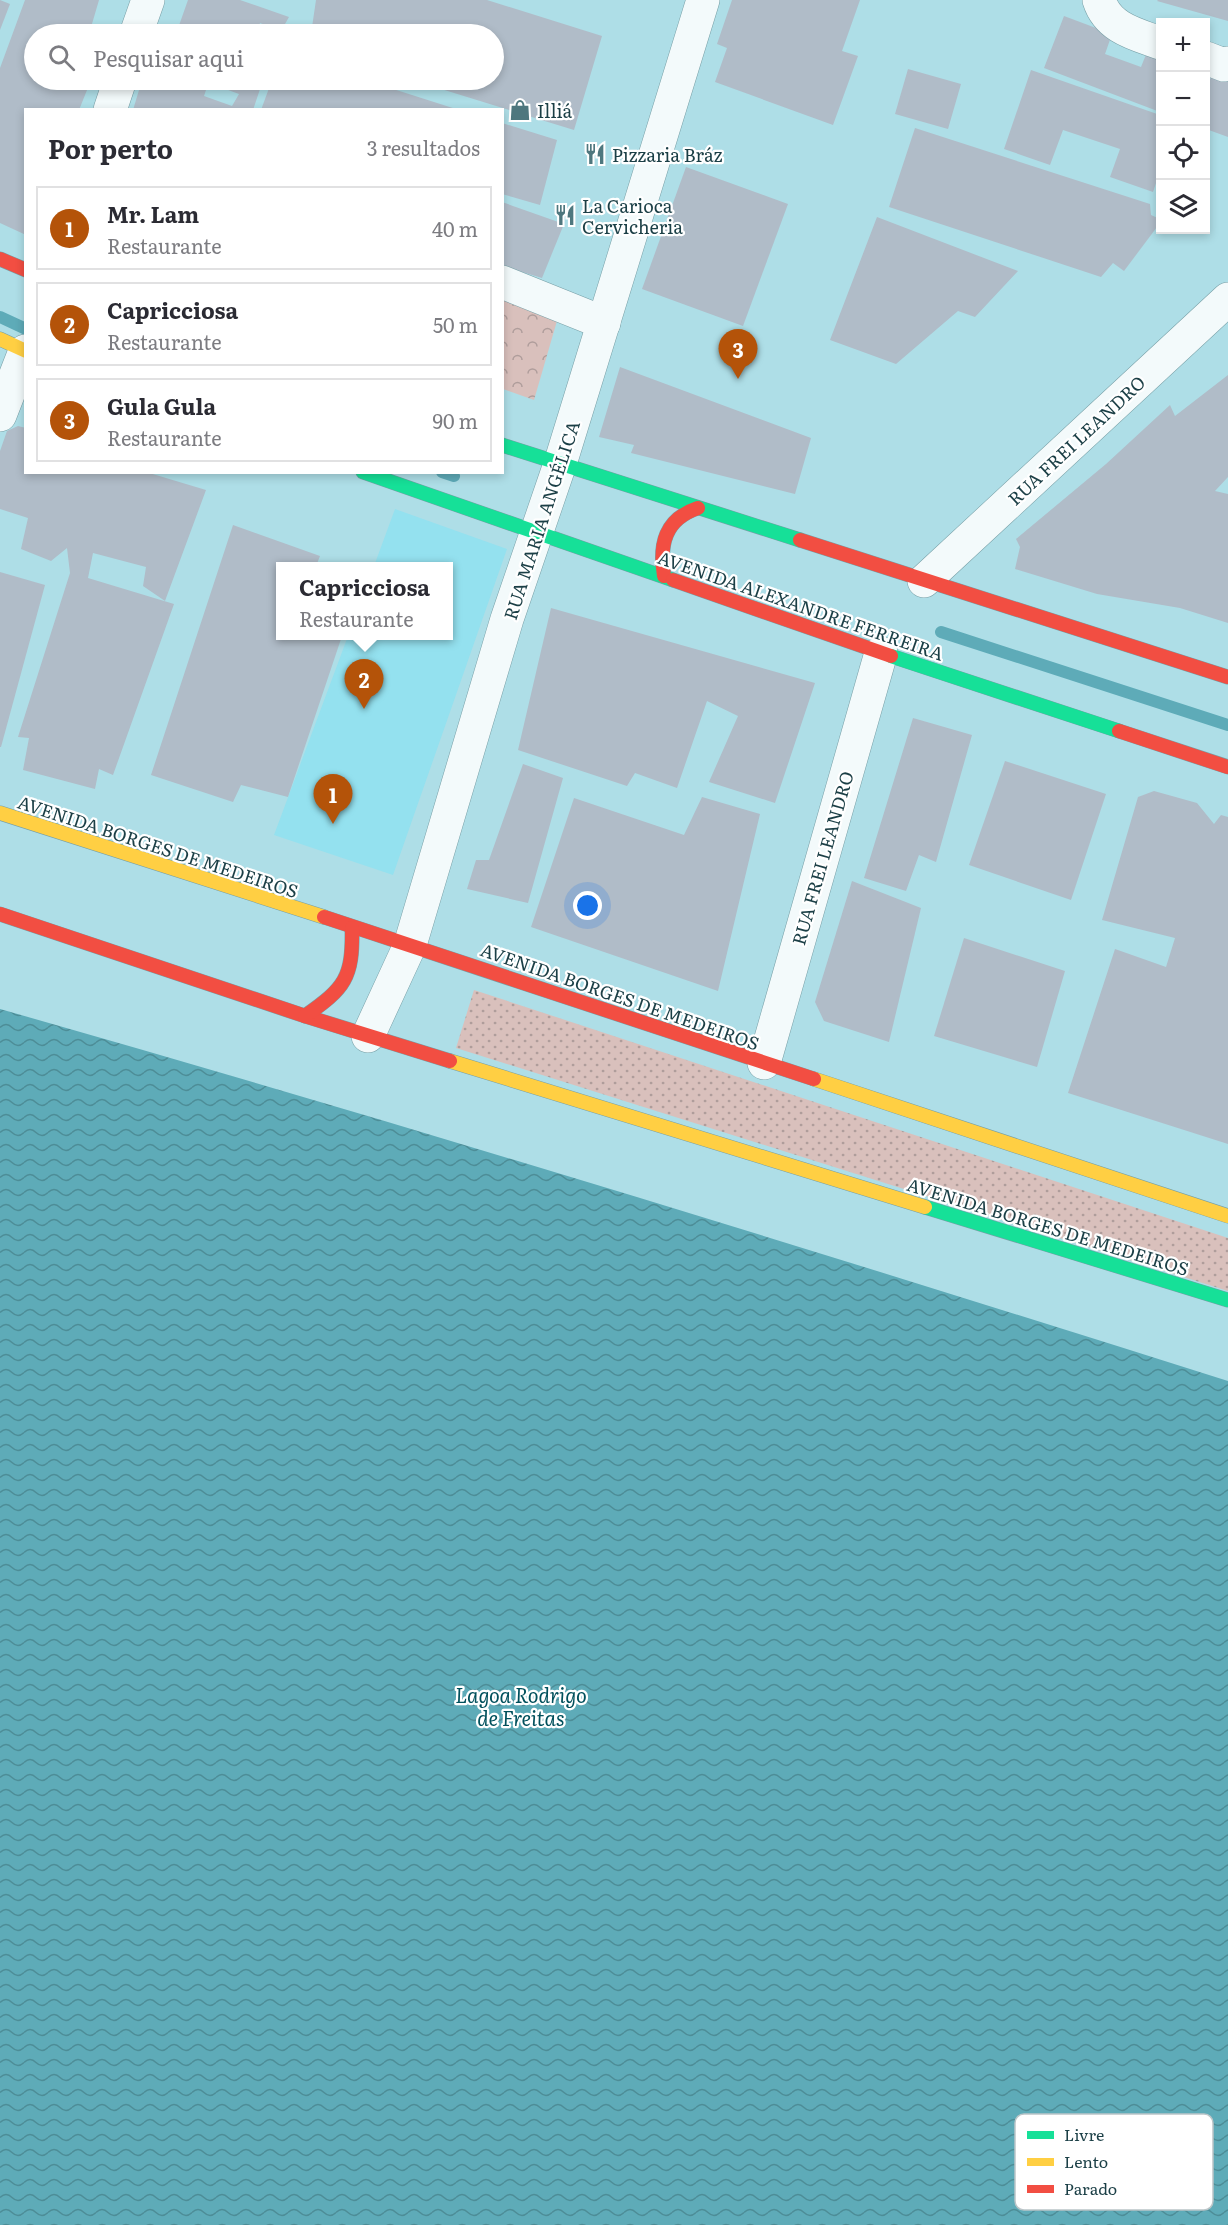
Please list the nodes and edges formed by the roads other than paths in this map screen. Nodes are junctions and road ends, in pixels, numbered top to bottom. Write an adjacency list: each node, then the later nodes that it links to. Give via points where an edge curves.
1 (148, 0): 4 (street)
2 (704, 0): 14 (street, RUA MARIA ANGÉLICA)
3 (1099, 0): 5 (street, via 1103,13 1124,30)
4 (140, 24)
5 (1156, 41)
6 (1210, 59): 7 (street)
7 (1228, 63)
8 (117, 90): 9 (street)
9 (111, 108)
10 (0, 259): 11 (main road)
11 (24, 269)
12 (504, 283): 14 (street)
13 (1228, 299): 23 (street, RUA FREI LEANDRO)
14 (604, 323): 18 (street, RUA MARIA ANGÉLICA)
15 (17, 347): 16 (street)
16 (0, 415)
17 (504, 446): 18 (main road)
18 (560, 464): 20 (main road); 21 (street, RUA MARIA ANGÉLICA)
19 (369, 474): 21 (main road, AVENIDA ALEXANDRE FERREIRA)
20 (698, 508): 22 (main road, via 681,512 666,531 661,559); 23 (main road)
21 (536, 531): 22 (main road, AVENIDA ALEXANDRE FERREIRA); 30 (street, RUA MARIA ANGÉLICA)
22 (664, 576): 24 (main road, AVENIDA ALEXANDRE FERREIRA)
23 (924, 581): 25 (main road)
24 (881, 653): 26 (main road, AVENIDA ALEXANDRE FERREIRA); 33 (street, RUA FREI LEANDRO)
25 (1228, 677)
26 (1228, 767)
27 (0, 813): 29 (main road, AVENIDA BORGES DE MEDEIROS)
28 (0, 914): 31 (main road, AVENIDA BORGES DE MEDEIROS)
29 (352, 928): 30 (main road, AVENIDA BORGES DE MEDEIROS); 31 (main road, via 353,961 342,991)
30 (410, 945): 32 (street, RUA MARIA ANGÉLICA); 33 (main road, AVENIDA BORGES DE MEDEIROS)
31 (305, 1016): 32 (main road, AVENIDA BORGES DE MEDEIROS)
32 (368, 1036): 35 (main road, AVENIDA BORGES DE MEDEIROS)
33 (764, 1064): 34 (main road, AVENIDA BORGES DE MEDEIROS)
34 (1226, 1214)
35 (1228, 1300)

